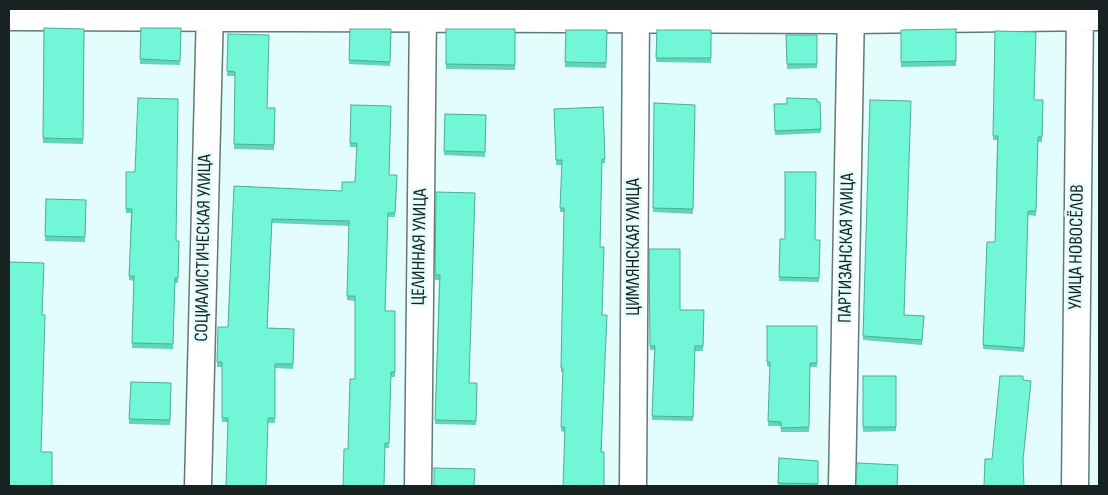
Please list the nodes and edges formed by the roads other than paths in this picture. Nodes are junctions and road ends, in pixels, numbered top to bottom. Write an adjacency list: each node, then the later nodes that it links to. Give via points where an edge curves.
1 (210, 13): 2 (street); 6 (street); 7 (street, СОЦИАЛИСТИЧЕСКАЯ УЛИЦА)
2 (423, 13): 3 (street); 8 (street, ЦЕЛИННАЯ УЛИЦА)
3 (636, 14): 4 (street); 9 (street, ЦИМЛЯНСКАЯ УЛИЦА)
4 (852, 14): 5 (street); 10 (street, ПАРТИЗАНСКАЯ УЛИЦА)
5 (1087, 15): 11 (street, УЛИЦА НОВОСЁЛОВ)
6 (9, 17)
7 (198, 486)
8 (418, 486)
9 (633, 486)
10 (842, 486)
11 (1075, 486)

